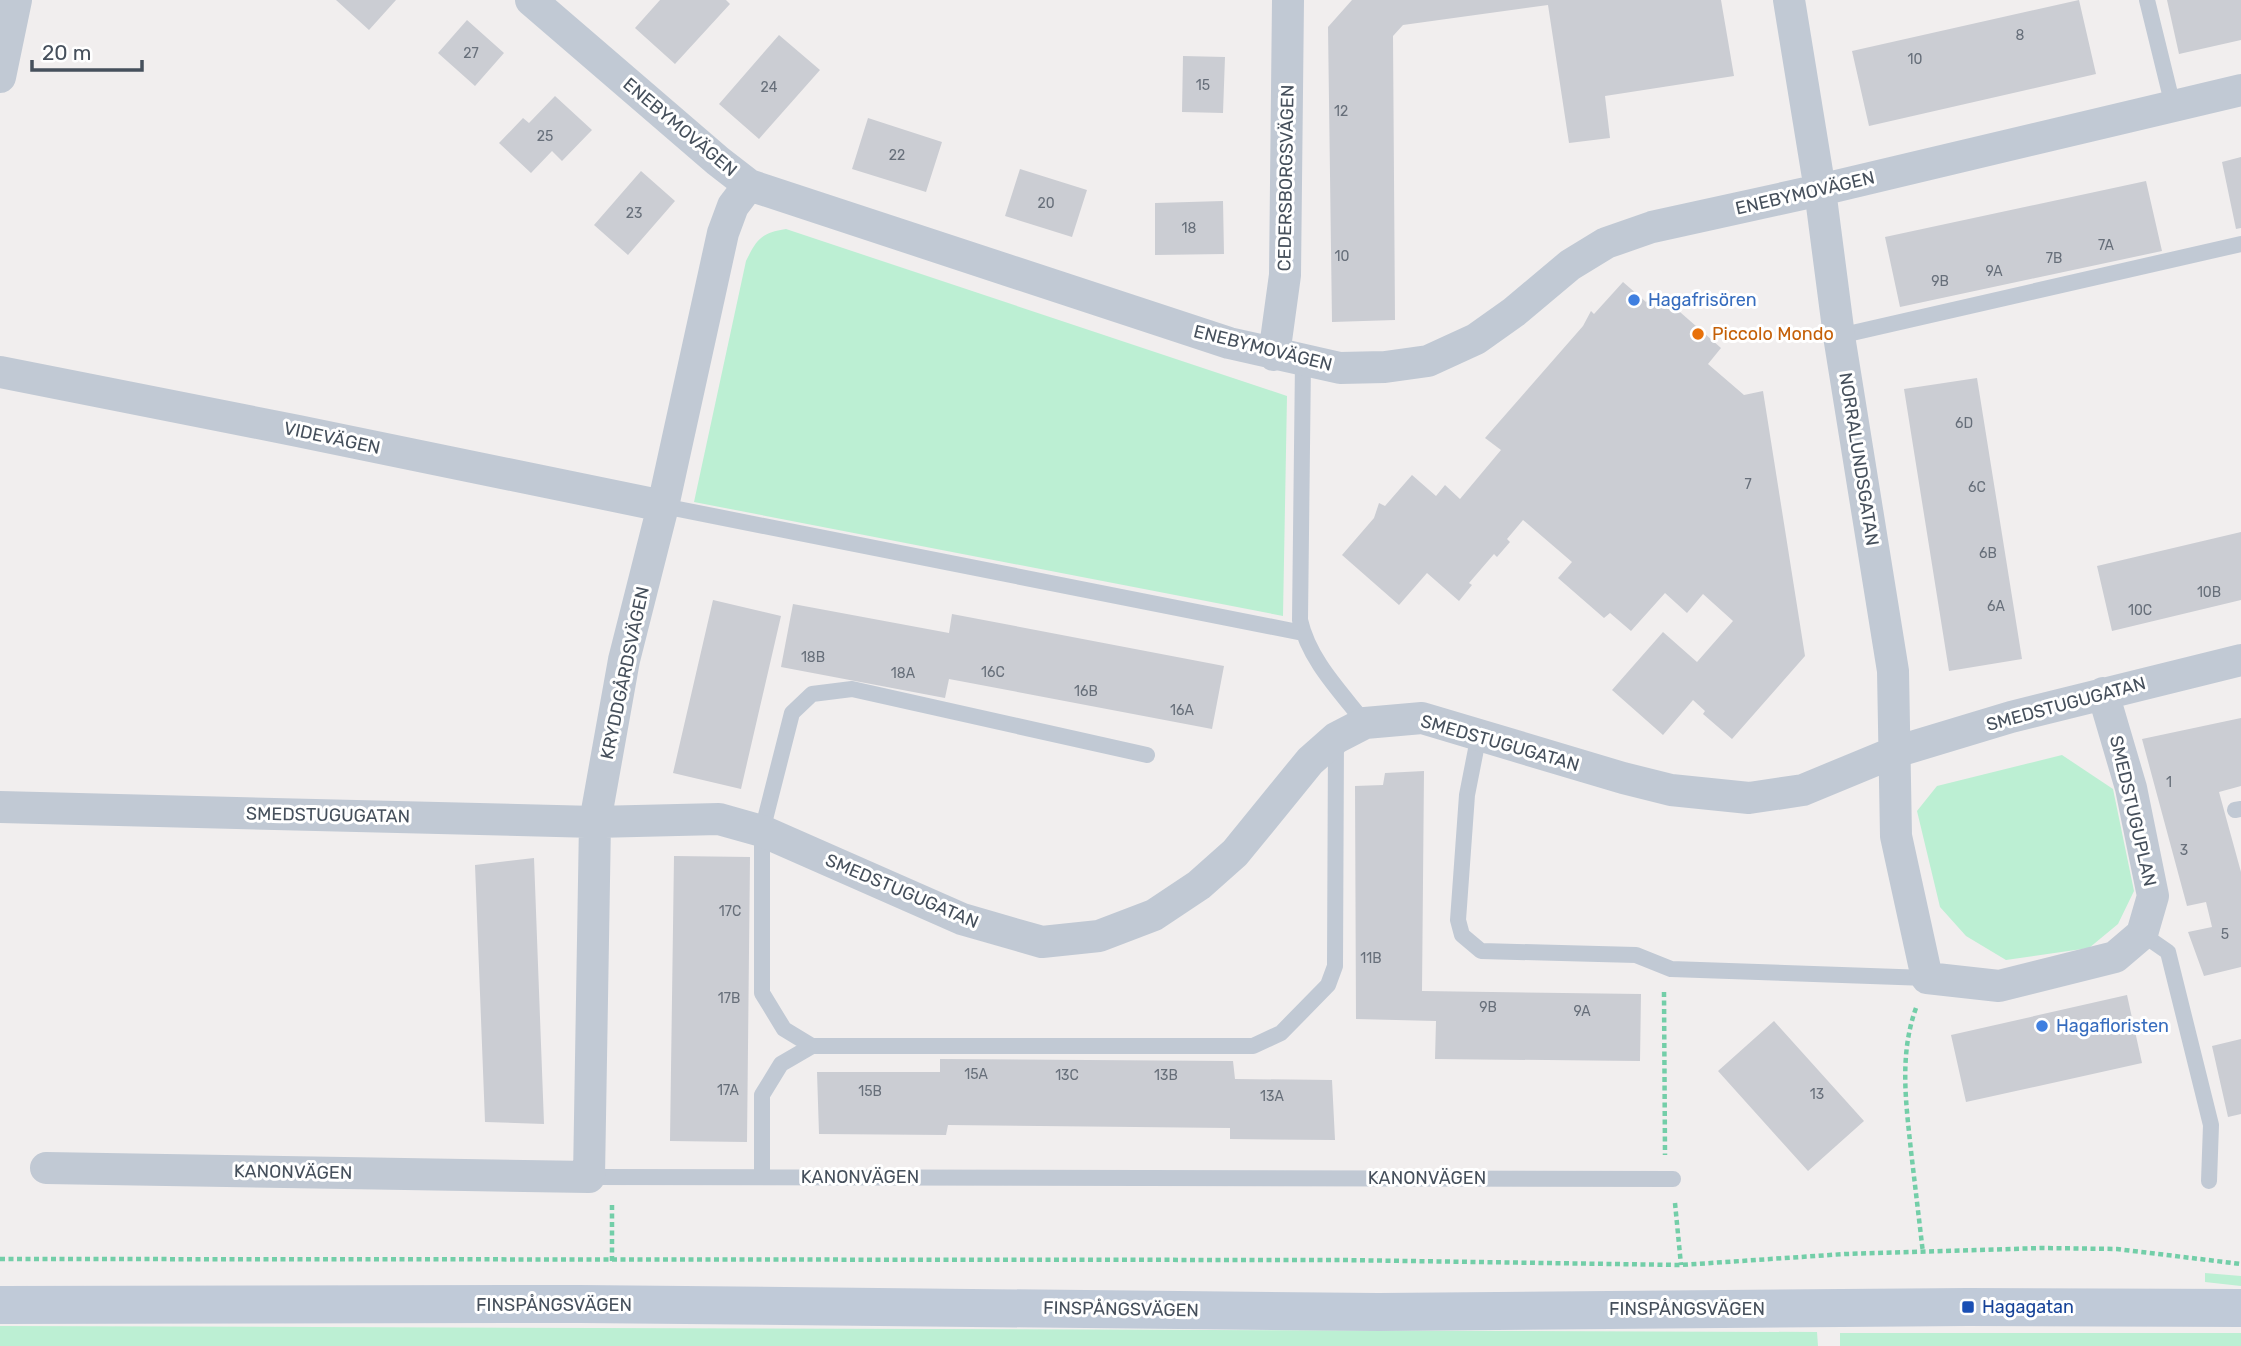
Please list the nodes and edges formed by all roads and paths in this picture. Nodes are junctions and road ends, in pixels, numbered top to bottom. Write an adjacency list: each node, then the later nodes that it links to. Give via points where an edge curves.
1 (16, 0): 6 (street)
2 (531, 0): 9 (street, ENEBYMOVÄGEN)
3 (1789, 0): 10 (street, NORRALUNDSGATAN)
4 (2147, 0): 8 (lane)
5 (1293, 4): 13 (street, CEDERSBORGSVÄGEN, via 1285,275)
6 (0, 77)
7 (2241, 90): 8 (street, ENEBYMOVÄGEN)
8 (2173, 106): 10 (street, ENEBYMOVÄGEN)
9 (749, 185): 13 (street, ENEBYMOVÄGEN, via 1216,339); 15 (street, KRYDDGÅRDSVÄGEN, via 733,206 723,233)
10 (1820, 190): 12 (street, NORRALUNDSGATAN); 13 (street, ENEBYMOVÄGEN, via 1652,227 1606,243 1570,265 1476,339 1428,361 1340,368)
11 (2241, 244): 12 (lane)
12 (1839, 336): 22 (street, NORRALUNDSGATAN, via 1893,671)
13 (1289, 358): 16 (lane)
14 (0, 373): 15 (street, VIDEVÄGEN)
15 (663, 506): 16 (lane); 25 (street, KRYDDGÅRDSVÄGEN, via 624,660)
16 (1303, 633): 19 (lane, via 1317,661)
17 (2241, 660): 18 (street, SMEDSTUGUGATAN)
18 (2103, 693): 22 (street, SMEDSTUGUGATAN); 27 (street, SMEDSTUGUPLAN, via 2131,788 2153,897)
19 (1365, 723): 20 (street, SMEDSTUGUGATAN, via 1422,718); 21 (street, SMEDSTUGUGATAN)
20 (1479, 734): 22 (street, SMEDSTUGUGATAN, via 1671,790 1749,798 1803,790); 28 (lane, via 1467,794 1458,920 1462,935 1481,951 1636,955)
21 (1336, 738): 26 (street, SMEDSTUGUGATAN, via 1310,761 1236,853 1199,885 1154,915 1099,936 1042,942 962,919); 30 (lane, via 1335,966 1328,985 1281,1033 1253,1046)
22 (1895, 752): 29 (street, via 1896,835)
23 (1147, 755): 26 (lane, via 852,690 812,694 792,713)
24 (0, 807): 25 (street, SMEDSTUGUGATAN)
25 (595, 822): 26 (street, SMEDSTUGUGATAN, via 719,819); 32 (street, KRYDDGÅRDSVÄGEN)
26 (762, 831): 30 (lane, via 762,993 784,1029)
27 (2142, 934): 29 (street, via 2115,957 1999,986); 35 (lane, via 2168,952 2211,1125)
28 (1664, 967): 29 (lane); 34 (path, via 1665,1165)
29 (1927, 978): 36 (path, via 1911,1022 1904,1063)
30 (813, 1046): 33 (lane, via 781,1064 762,1095)
31 (46, 1168): 32 (street, KANONVÄGEN)
32 (601, 1176): 33 (lane, KANONVÄGEN); 38 (path)
33 (762, 1176): 34 (lane, KANONVÄGEN)
34 (1673, 1179): 40 (path)
35 (2209, 1181)
36 (1923, 1253): 39 (path, via 2117,1250); 40 (path)
37 (0, 1259): 38 (path)
38 (612, 1261): 40 (path, via 1341,1260)
39 (2241, 1264)
40 (1681, 1265)
41 (0, 1305): 42 (main road, FINSPÅNGSVÄGEN, via 580,1304 1378,1312)
42 (2241, 1308)

